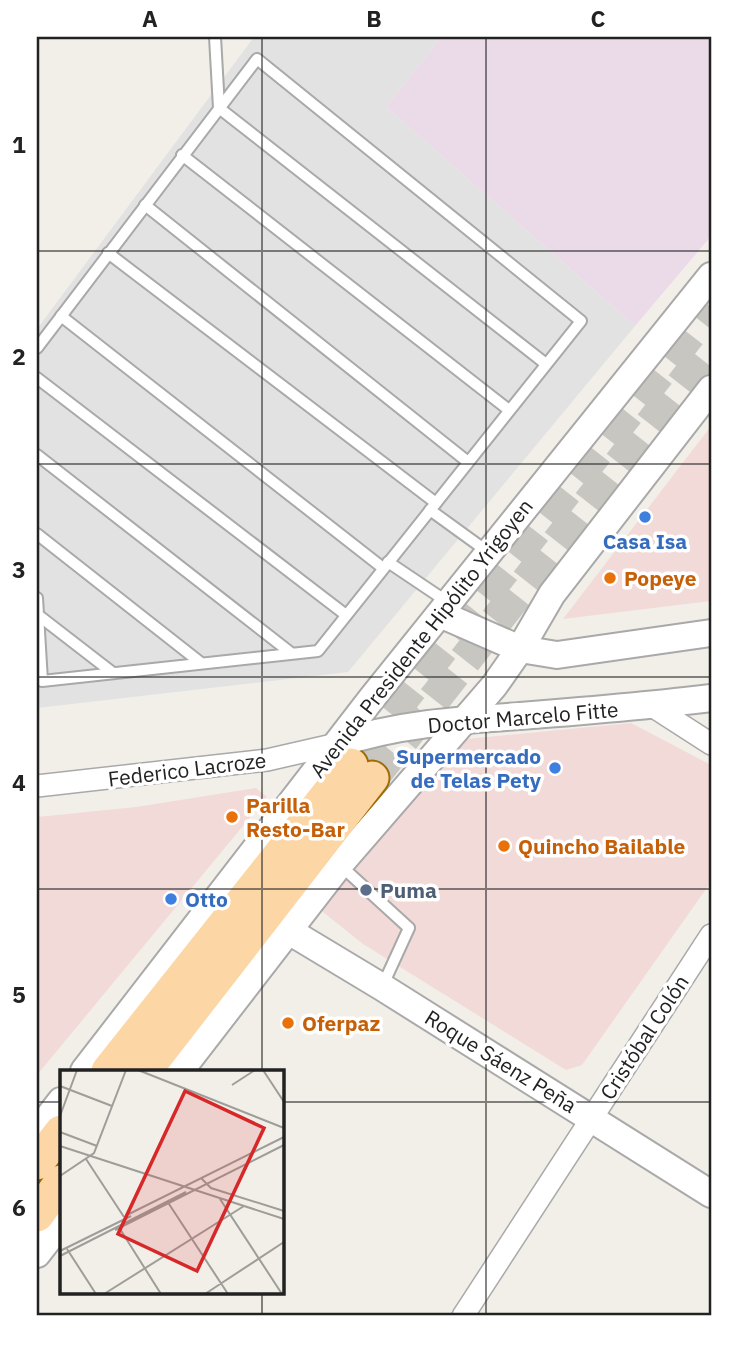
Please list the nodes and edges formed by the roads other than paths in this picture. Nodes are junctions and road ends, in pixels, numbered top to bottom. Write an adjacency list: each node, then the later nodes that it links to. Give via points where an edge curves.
1 (215, 37): 2 (lane)
2 (219, 108): 3 (lane); 9 (lane); 9 (lane, via 257,59 581,321)
3 (183, 155): 4 (lane); 12 (lane)
4 (145, 205): 5 (lane); 14 (lane)
5 (108, 253): 7 (lane); 15 (lane)
6 (711, 276): 17 (street, Avenida Presidente Hipólito Yrigoyen)
7 (61, 316): 8 (lane); 18 (lane)
8 (37, 348)
9 (546, 364): 12 (lane)
10 (37, 378): 22 (lane)
11 (711, 389): 24 (street, via 552,594)
12 (509, 410): 14 (lane)
13 (37, 455): 25 (lane)
14 (468, 462): 15 (lane)
15 (433, 506): 17 (lane); 18 (lane)
16 (37, 534): 26 (lane)
17 (488, 552): 20 (street, Avenida Presidente Hipólito Yrigoyen)
18 (386, 565): 20 (lane); 22 (lane)
19 (37, 598): 21 (lane)
20 (444, 609): 24 (street); 32 (street, Avenida Presidente Hipólito Yrigoyen)
21 (38, 615): 27 (lane); 27 (lane, via 42,681)
22 (346, 615): 25 (lane, via 318,650)
23 (711, 633): 24 (street, via 557,655)
24 (520, 649): 30 (street)
25 (291, 653): 26 (lane)
26 (201, 663): 27 (lane)
27 (113, 673)
28 (711, 698): 29 (street, Doctor Marcelo Fitte)
29 (652, 706): 30 (street, Doctor Marcelo Fitte); 31 (street)
30 (466, 720): 32 (street, Doctor Marcelo Fitte, via 386,730); 34 (street)
31 (711, 744)
32 (353, 762): 33 (street, Federico Lacroze, via 267,760); 38 (street, Avenida Presidente Hipólito Yrigoyen); 39 (main road, Avenida Presidente Hipólito Yrigoyen); 40 (main road, Avenida Presidente Hipólito Yrigoyen)
33 (37, 786)
34 (340, 864): 35 (street); 37 (lane, via 409,928)
35 (289, 931): 37 (street, Roque Sáenz Peña); 41 (street)
36 (711, 935): 43 (street, Cristóbal Colón)
37 (382, 986): 43 (street, Roque Sáenz Peña)
38 (85, 1070)
39 (109, 1070)
40 (146, 1070)
41 (181, 1070)
42 (60, 1102): 44 (street)
43 (591, 1118): 48 (street, Roque Sáenz Peña); 52 (street, Cristóbal Colón)
44 (37, 1132)
45 (60, 1133): 46 (main road)
46 (37, 1163)
47 (60, 1183): 49 (main road)
48 (711, 1194)
49 (37, 1214)
50 (60, 1224): 51 (street)
51 (37, 1254)
52 (463, 1316)

